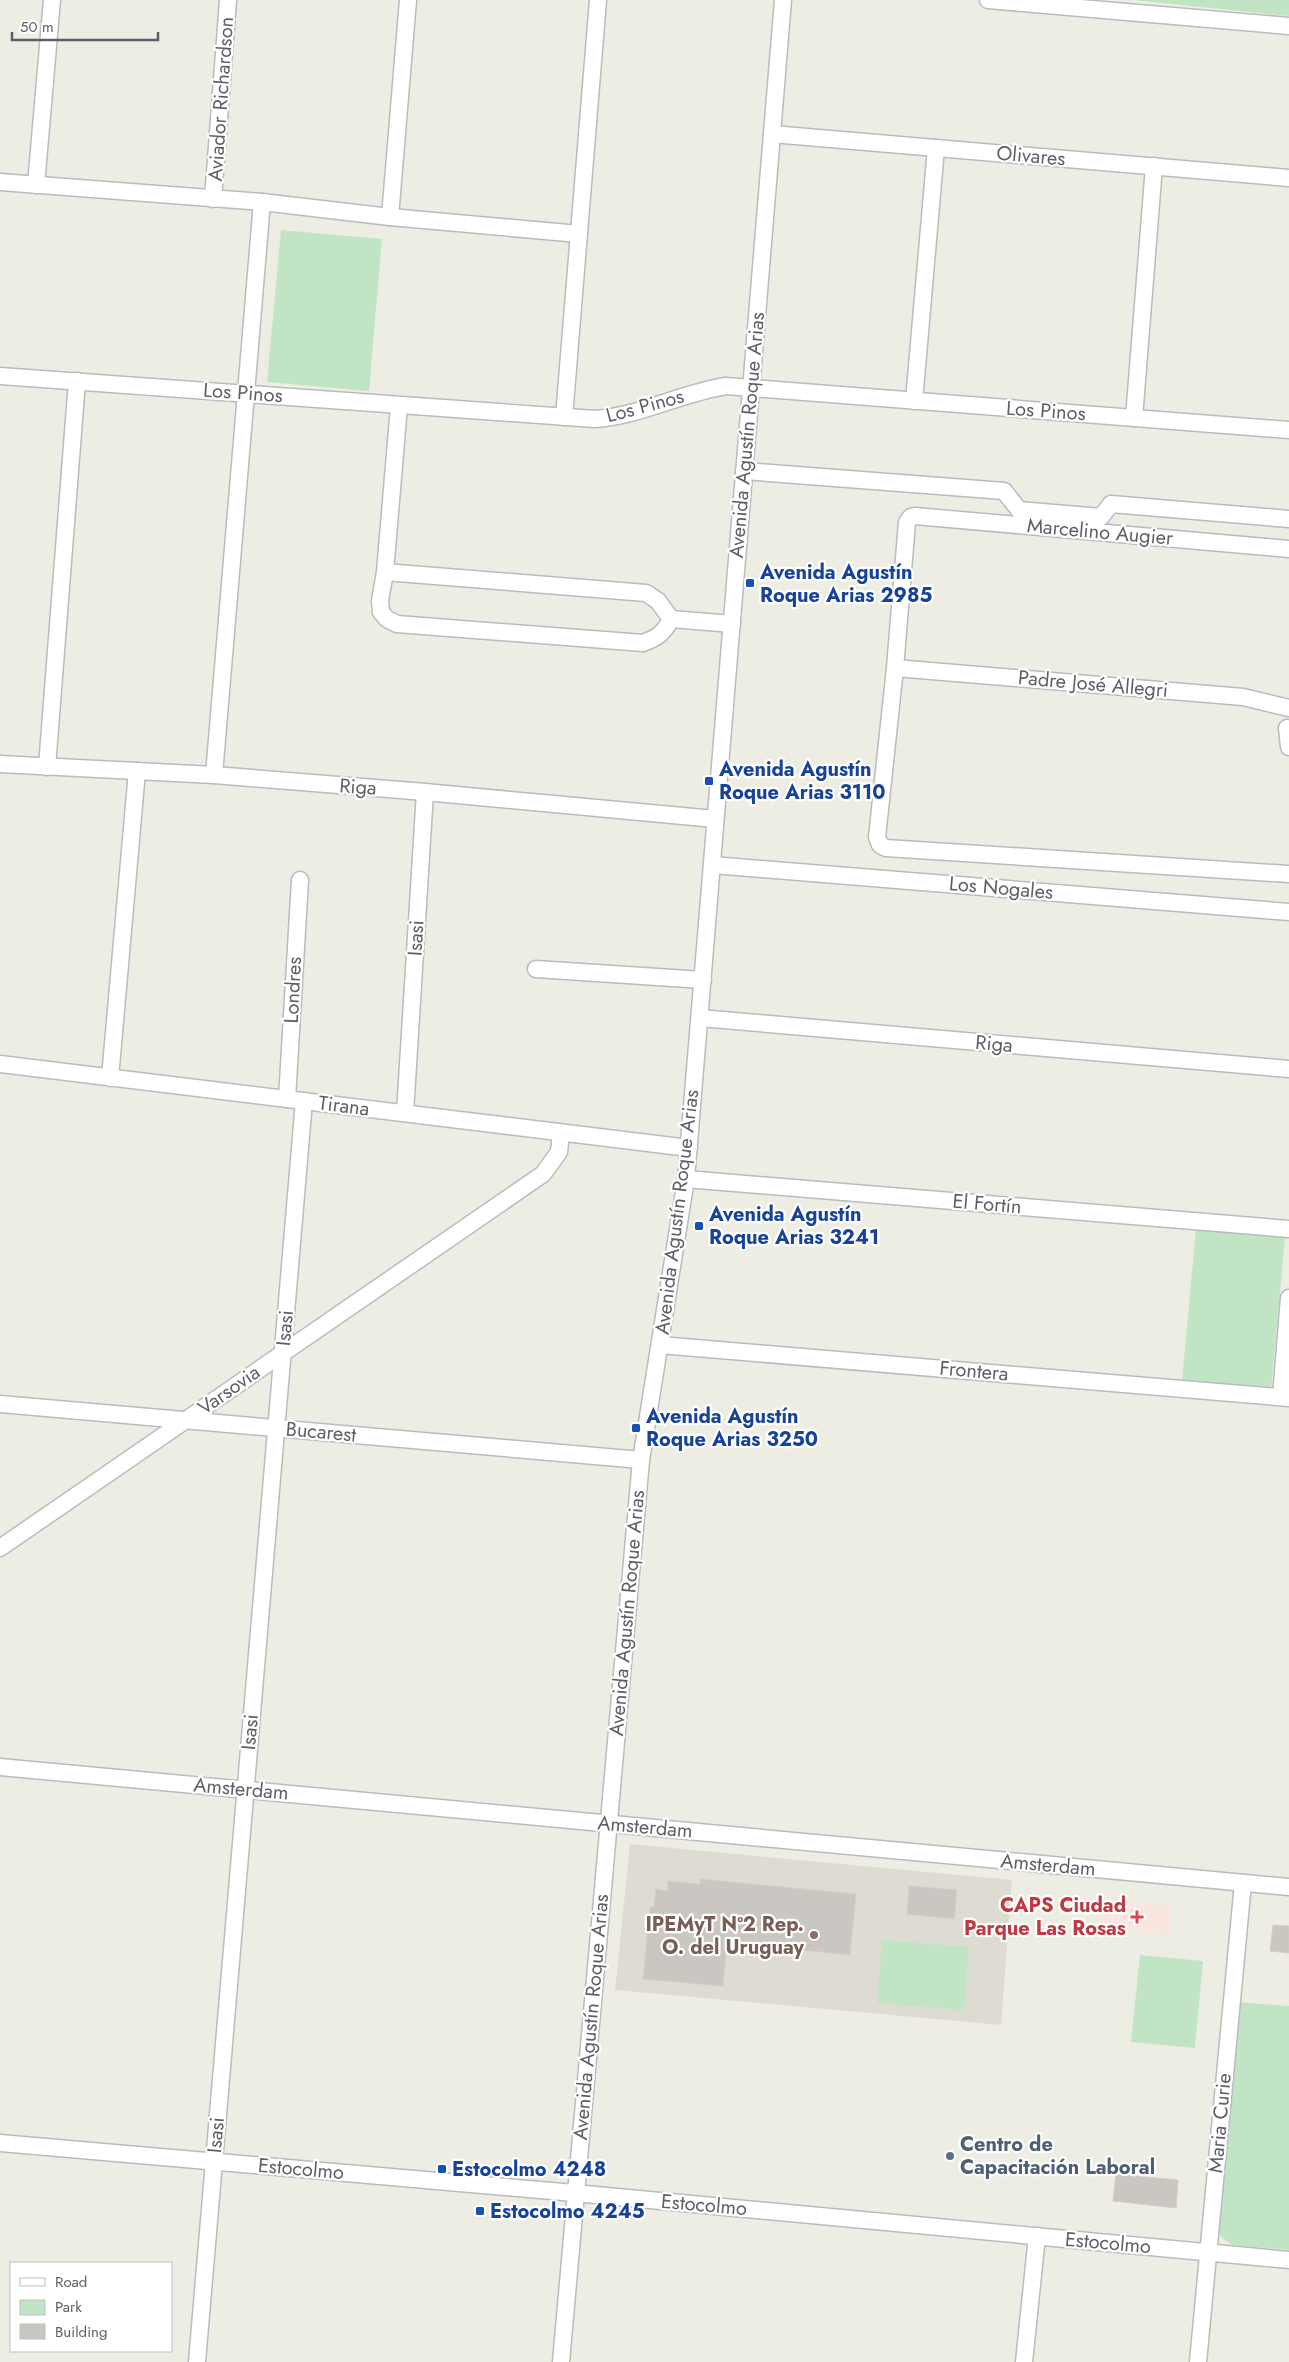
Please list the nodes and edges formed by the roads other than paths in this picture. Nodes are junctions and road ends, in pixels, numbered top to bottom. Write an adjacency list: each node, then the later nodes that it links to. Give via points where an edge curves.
1 (52, 0): 13 (street)
2 (228, 0): 14 (street, Aviador Richardson)
3 (408, 0): 16 (street)
4 (598, 0): 17 (street)
5 (784, 0): 8 (street, Avenida Agustín Roque Arias)
6 (988, 0): 7 (street)
7 (1289, 26)
8 (772, 134): 9 (street, Olivares); 20 (street, Avenida Agustín Roque Arias)
9 (936, 148): 10 (street, Olivares); 22 (street)
10 (1154, 166): 11 (street, Olivares); 25 (street)
11 (1289, 178)
12 (0, 182): 13 (street)
13 (36, 185): 14 (street)
14 (213, 198): 15 (street)
15 (262, 202): 16 (street); 21 (street)
16 (390, 217): 17 (street)
17 (579, 234): 24 (street)
18 (0, 376): 19 (street, Los Pinos)
19 (77, 381): 21 (street, Los Pinos); 38 (street)
20 (751, 388): 22 (street, Los Pinos); 24 (street, Los Pinos, via 726,386 705,390 613,417); 27 (street, Avenida Agustín Roque Arias)
21 (246, 393): 23 (street, Los Pinos); 40 (street)
22 (914, 401): 25 (street, Los Pinos)
23 (399, 406): 24 (street, Los Pinos); 30 (street)
24 (564, 417)
25 (1134, 418): 26 (street, Los Pinos)
26 (1289, 430)
27 (744, 472): 28 (street, via 1004,491 1019,510 1028,511 1101,517 1111,504); 32 (street, Avenida Agustín Roque Arias)
28 (1289, 519)
29 (1289, 549): 33 (street, Marcelino Augier, via 910,517)
30 (385, 572): 31 (street, via 646,593 658,600); 31 (street, via 381,612 397,624 643,643 656,639 666,630)
31 (671, 619): 32 (street)
32 (732, 624): 42 (street, Avenida Agustín Roque Arias)
33 (895, 668): 34 (street, Padre José Allegri, via 1243,697); 44 (street, via 878,838 880,845 886,848)
34 (1289, 708)
35 (1288, 724): 36 (street)
36 (1289, 747)
37 (0, 764): 38 (street, Riga)
38 (47, 768): 39 (street, Riga)
39 (137, 771): 40 (street, Riga); 52 (street)
40 (214, 776): 41 (street, Riga)
41 (425, 792): 42 (street, Riga); 55 (street, Isasi)
42 (715, 819): 43 (street, Avenida Agustín Roque Arias)
43 (713, 864): 46 (street, Los Nogales); 48 (street, Avenida Agustín Roque Arias)
44 (1289, 874)
45 (300, 880): 53 (street, Londres)
46 (1289, 912)
47 (536, 969): 48 (street)
48 (703, 980): 49 (street, Avenida Agustín Roque Arias)
49 (700, 1018): 51 (street, Riga); 57 (street, Avenida Agustín Roque Arias)
50 (0, 1064): 52 (street, Tirana)
51 (1289, 1069)
52 (110, 1078): 53 (street, Tirana)
53 (286, 1099): 54 (street, Tirana)
54 (304, 1101): 55 (street, Tirana); 62 (street, Isasi)
55 (405, 1113): 56 (street, Tirana)
56 (561, 1133): 57 (street, Tirana); 62 (street, Varsovia, via 559,1152 543,1174)
57 (688, 1148): 58 (street, Avenida Agustín Roque Arias)
58 (686, 1179): 59 (street, El Fortín); 61 (street, Avenida Agustín Roque Arias)
59 (1289, 1229)
60 (1289, 1298): 63 (street)
61 (660, 1345): 63 (street, Frontera); 67 (street, Avenida Agustín Roque Arias)
62 (282, 1353): 65 (street, Varsovia); 66 (street, Isasi)
63 (1285, 1397)
64 (0, 1404): 65 (street, Bucarest)
65 (185, 1421): 66 (street, Bucarest); 68 (street, Varsovia)
66 (276, 1428): 67 (street, Bucarest); 70 (street, Isasi)
67 (641, 1460): 71 (street, Avenida Agustín Roque Arias)
68 (0, 1548)
69 (0, 1767): 70 (street, Amsterdam)
70 (244, 1790): 71 (street, Amsterdam); 75 (street, Isasi)
71 (608, 1824): 72 (street, Amsterdam); 76 (street, Avenida Agustín Roque Arias)
72 (1243, 1883): 73 (street, Amsterdam); 78 (street, Maria Curie)
73 (1289, 1887)
74 (0, 2143): 75 (street, Estocolmo)
75 (214, 2162): 76 (street, Estocolmo); 80 (street, Isasi)
76 (575, 2193): 77 (street, Estocolmo); 81 (street, Avenida Agustín Roque Arias)
77 (1037, 2236): 78 (street, Estocolmo); 82 (street)
78 (1208, 2252): 79 (street, Estocolmo); 83 (street, Maria Curie)
79 (1289, 2260)
80 (197, 2362)
81 (561, 2362)
82 (1024, 2362)
83 (1198, 2362)

